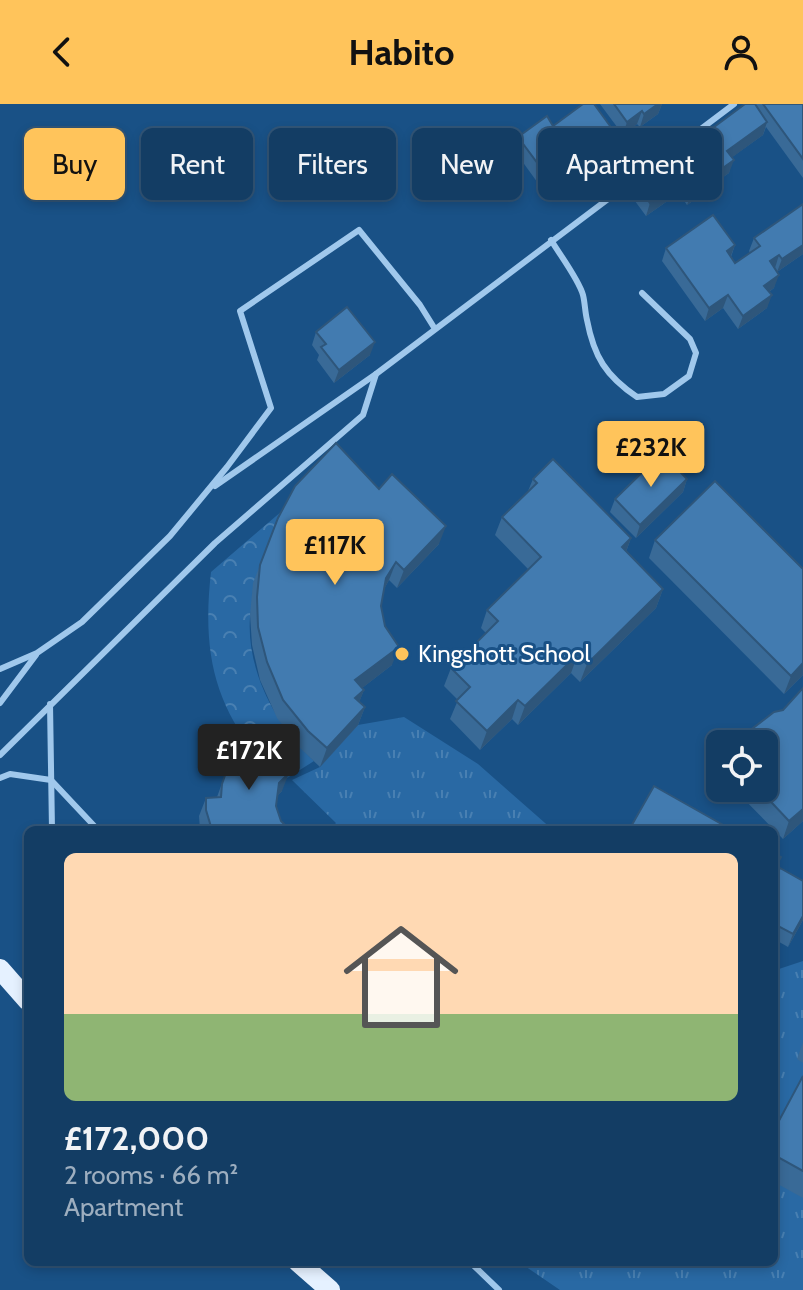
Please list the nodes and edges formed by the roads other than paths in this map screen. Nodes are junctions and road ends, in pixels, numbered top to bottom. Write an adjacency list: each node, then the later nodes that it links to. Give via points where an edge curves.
1 (734, 104): 2 (lane)
2 (551, 240): 3 (lane, via 583,293 604,369 637,397 664,394 677,385 689,376 696,353 690,339); 4 (lane)
3 (642, 293)
4 (435, 329): 5 (lane); 6 (lane, via 359,230 240,311 271,408)
5 (376, 374): 6 (lane); 10 (lane, via 363,415 215,543)
6 (207, 491): 7 (lane, via 170,536 82,622)
7 (37, 653): 8 (lane); 9 (lane)
8 (0, 669)
9 (0, 703)
10 (50, 704): 11 (lane); 13 (lane)
11 (0, 755)
12 (0, 778): 13 (lane, via 10,774)
13 (51, 780): 14 (lane); 15 (lane)
14 (52, 826)
15 (94, 826)
16 (0, 969): 17 (main road)
17 (24, 996)
18 (303, 1266): 20 (main road)
19 (474, 1266): 21 (lane)
20 (330, 1290)
21 (499, 1290)

